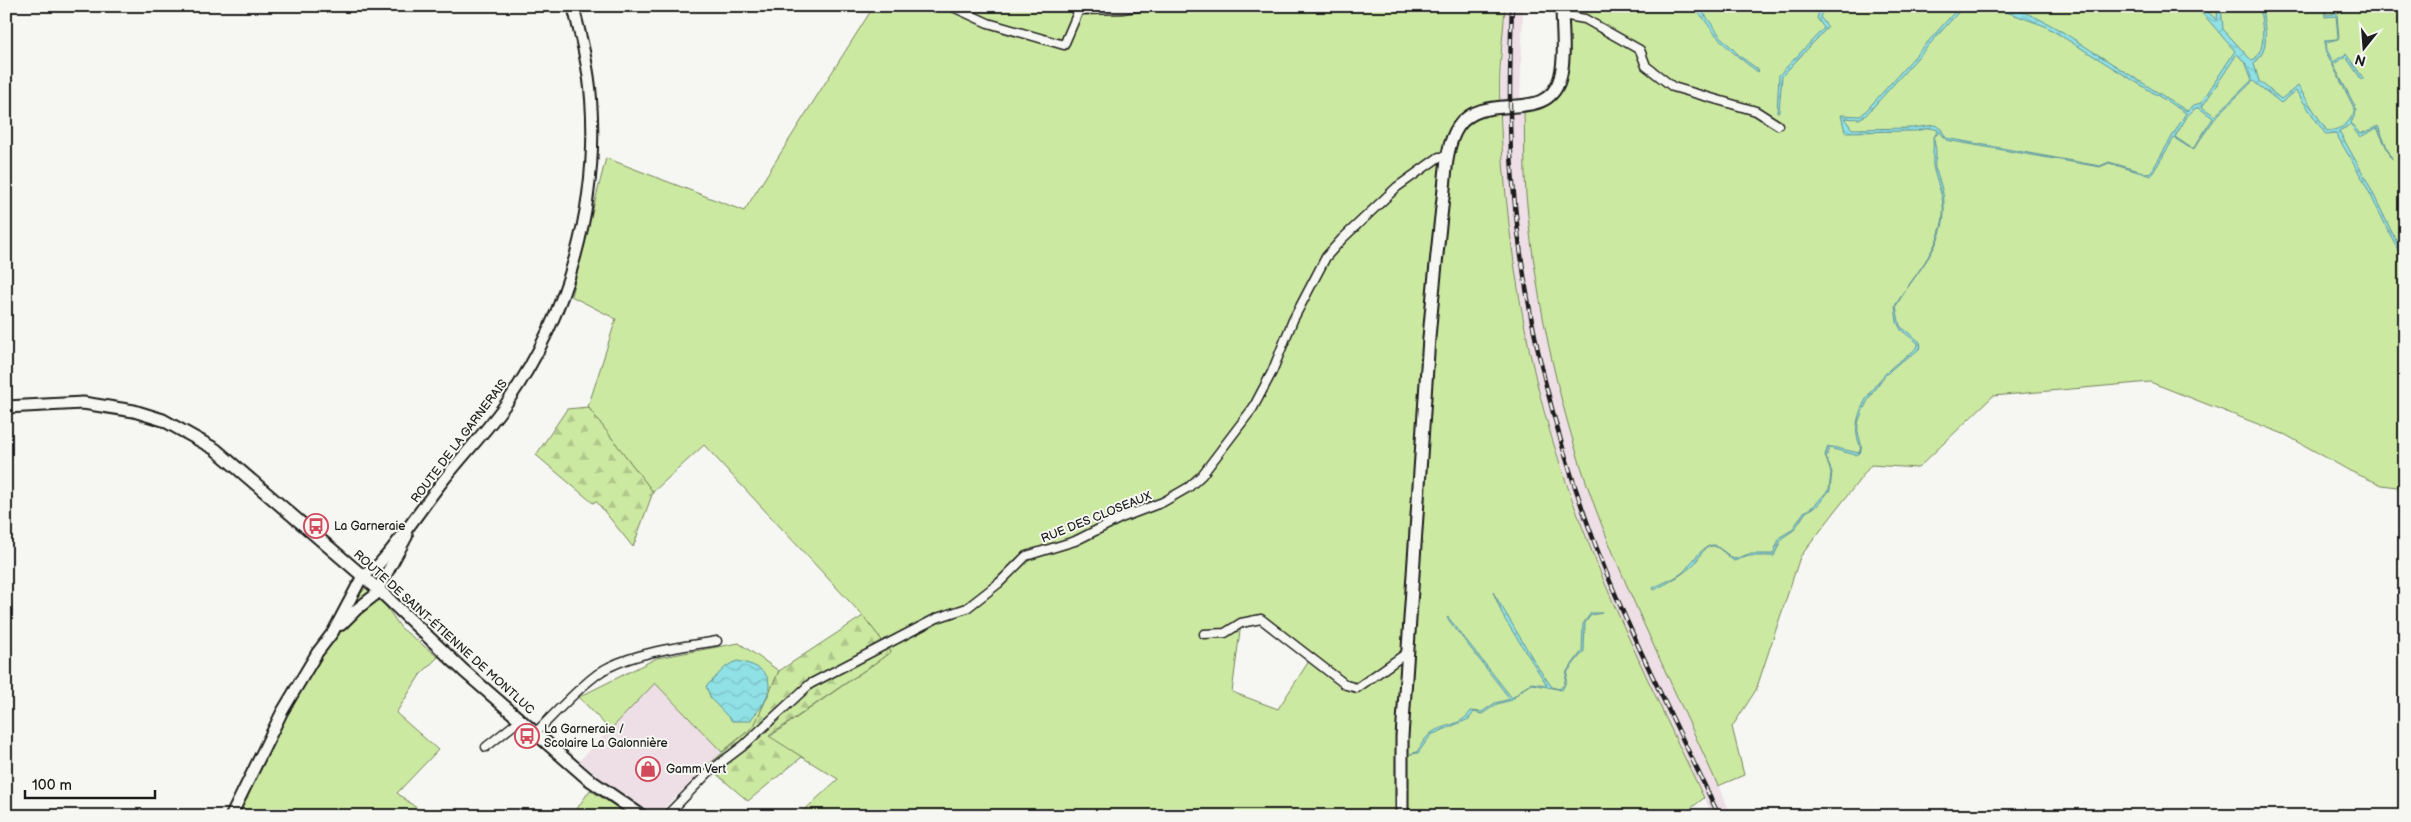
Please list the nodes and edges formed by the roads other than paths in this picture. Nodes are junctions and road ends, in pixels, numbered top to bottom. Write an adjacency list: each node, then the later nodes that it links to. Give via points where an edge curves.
1 (574, 6): 8 (street, ROUTE DE LA GARNERAIS, via 591,99 592,145 579,245 547,334 530,364 508,400)
2 (951, 6): 3 (street, via 988,23 1064,45 1079,10)
3 (1144, 6)
4 (1562, 10): 5 (street, via 1640,50 1646,66 1672,87 1756,112); 6 (main road, via 1562,66 1556,88 1541,102 1481,110 1464,120 1453,138)
5 (1778, 124)
6 (1448, 157): 14 (main road, via 1433,286); 20 (street, RUE DES CLOSEAUX, via 1439,157 1397,187 1326,257 1253,408 1202,475 1189,487 1075,541 1026,556 967,608 937,618 810,684 743,746 710,771)
7 (6, 407): 9 (main road, ROUTE DE SAINT-ÉTIENNE DE MONTLUC, via 63,402 98,404 163,420 215,449)
8 (417, 516): 9 (street, ROUTE DE LA GARNERAIS, via 379,564); 10 (street, ROUTE DE LA GARNERAIS)
9 (362, 577): 10 (main road, ROUTE DE SAINT-ÉTIENNE DE MONTLUC); 11 (street)
10 (379, 590): 11 (street, ROUTE DE LA GARNERAIS); 15 (main road, ROUTE DE SAINT-ÉTIENNE DE MONTLUC)
11 (333, 632): 18 (street, via 282,712)
12 (1204, 634): 14 (street, via 1225,633 1240,623 1261,619 1346,685 1357,688)
13 (717, 641): 16 (street, via 658,651 609,667 596,675)
14 (1408, 652): 21 (main road)
15 (520, 720): 16 (main road, ROUTE DE SAINT-ÉTIENNE DE MONTLUC); 17 (street)
16 (535, 733): 19 (main road, ROUTE DE SAINT-ÉTIENNE DE MONTLUC, via 587,778)
17 (486, 747)
18 (231, 816)
19 (642, 816)
20 (666, 816)
21 (1402, 816)

